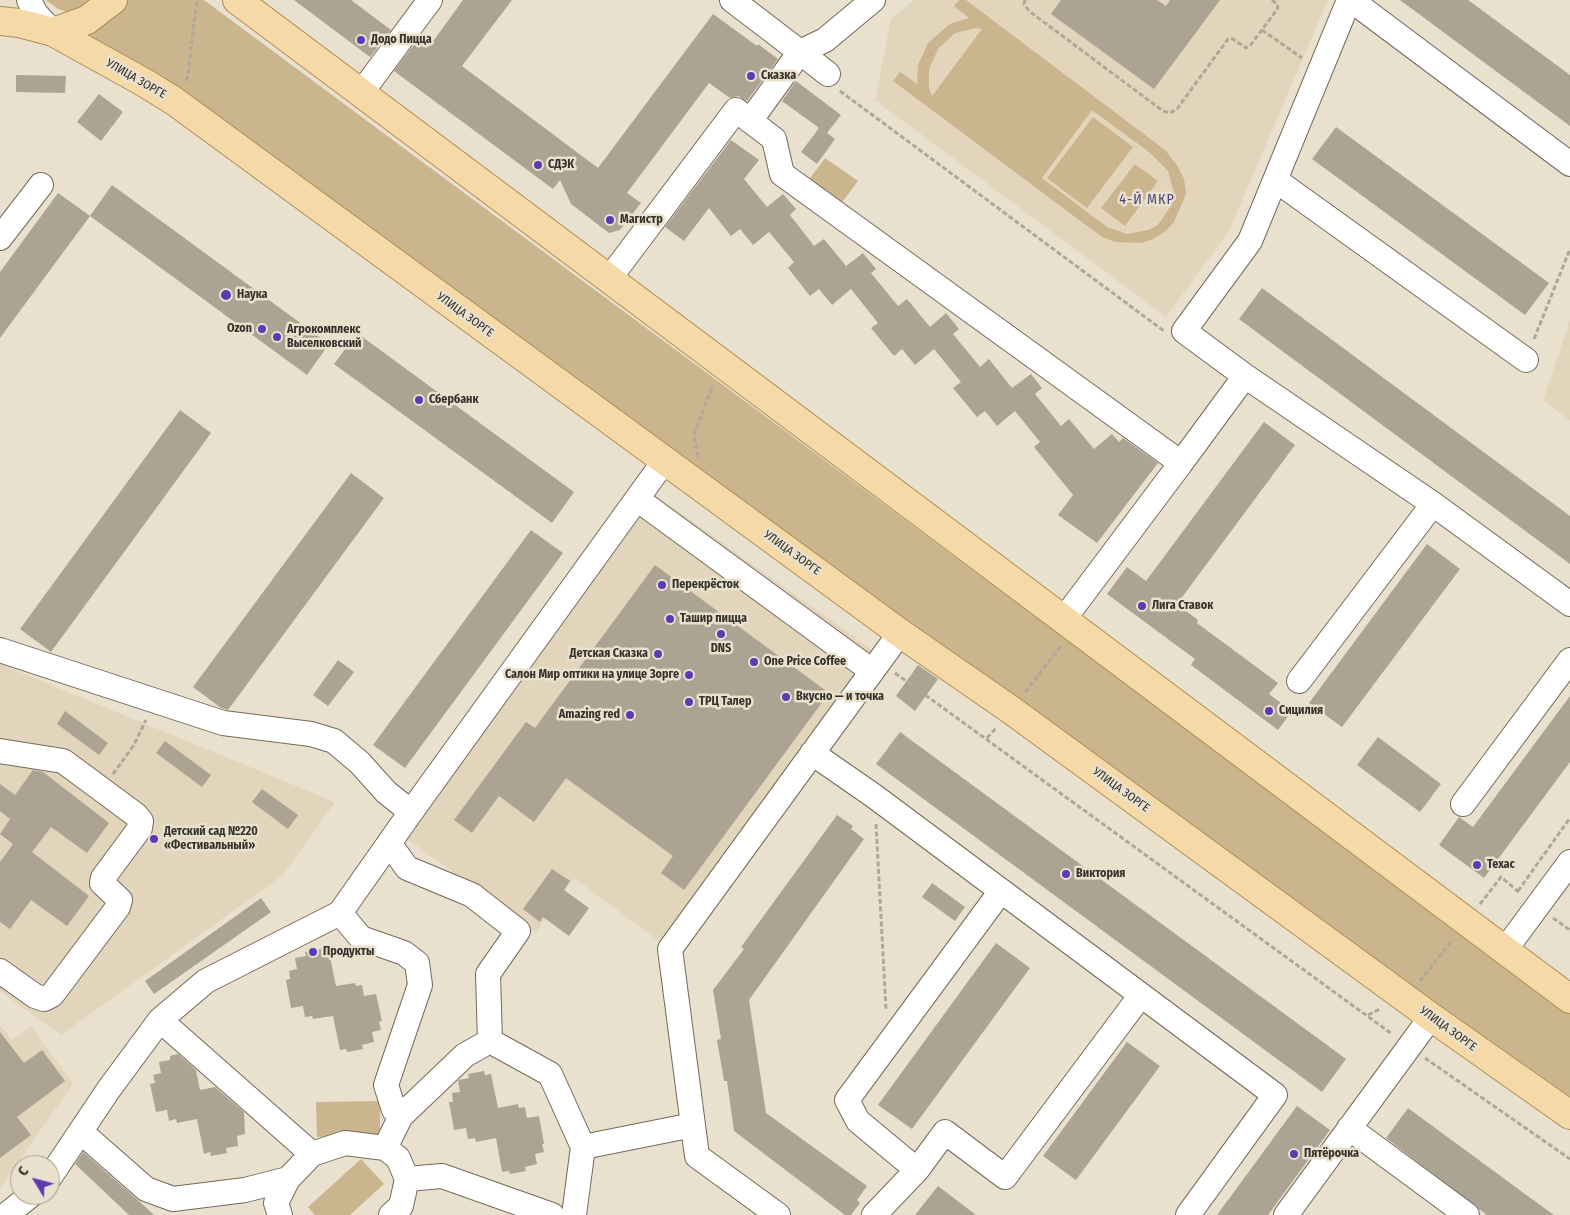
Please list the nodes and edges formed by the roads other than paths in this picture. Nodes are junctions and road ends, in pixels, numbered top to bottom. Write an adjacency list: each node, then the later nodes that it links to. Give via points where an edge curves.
1 (1, 0): 8 (main road)
2 (113, 0): 9 (main road, via 87,20)
3 (237, 0): 12 (main road)
4 (430, 0): 12 (lane)
5 (732, 0): 10 (lane)
6 (873, 0): 10 (lane, via 825,40)
7 (1350, 0): 14 (lane); 15 (lane)
8 (16, 15): 9 (main road, УЛИЦА ЗОРГЕ)
9 (53, 32): 22 (main road, УЛИЦА ЗОРГЕ, via 174,101)
10 (800, 52): 11 (lane); 13 (lane)
11 (828, 74)
12 (361, 93): 18 (main road)
13 (750, 121): 18 (lane, via 736,110); 21 (lane, via 776,144 782,174)
14 (1570, 164)
15 (1277, 181): 19 (lane); 20 (lane, via 1250,241 1184,332)
16 (41, 185): 17 (lane)
17 (0, 238)
18 (609, 279): 26 (main road)
19 (1526, 360)
20 (1245, 376): 21 (lane); 24 (lane)
21 (1181, 463): 26 (lane)
22 (675, 467): 23 (lane); 27 (main road, УЛИЦА ЗОРГЕ)
23 (637, 499): 30 (lane); 35 (lane)
24 (1433, 504): 25 (lane); 31 (lane)
25 (1570, 604)
26 (1070, 623): 40 (main road)
27 (900, 633): 30 (lane); 44 (main road, УЛИЦА ЗОРГЕ, via 1011,710)
28 (0, 650): 35 (lane, via 223,723 311,734 334,741)
29 (1570, 660): 34 (lane)
30 (875, 666): 33 (lane)
31 (1299, 681)
32 (0, 751): 41 (lane, via 63,761 141,821 140,828 103,878 102,883 120,900 118,907 52,995 44,999 35,996)
33 (812, 753): 38 (lane); 49 (lane, via 670,949)
34 (1463, 804)
35 (411, 812): 36 (lane)
36 (389, 843): 39 (lane); 46 (lane, via 407,868 472,895 518,931 488,974)
37 (1570, 862): 40 (lane)
38 (1000, 891): 42 (lane); 56 (lane, via 847,1100 858,1120)
39 (340, 913): 45 (lane, via 206,981); 47 (lane, via 361,938 404,953 417,963 420,984 386,1085 394,1110)
40 (1505, 950): 43 (main road)
41 (0, 971)
42 (1141, 995): 56 (lane, via 1005,1177 945,1132); 67 (lane, via 1276,1095)
43 (1570, 999)
44 (1431, 1017): 48 (main road, УЛИЦА ЗОРГЕ); 50 (lane)
45 (160, 1020): 51 (lane); 54 (lane)
46 (490, 1041): 47 (lane, via 465,1055); 52 (lane, via 550,1074)
47 (401, 1116): 53 (lane)
48 (1570, 1116)
49 (693, 1125): 52 (lane); 65 (lane, via 697,1156)
50 (1349, 1128): 68 (lane); 69 (lane)
51 (81, 1132): 55 (lane); 57 (lane, via 146,1189 173,1199 245,1190)
52 (583, 1146): 64 (lane)
53 (385, 1148): 54 (lane, via 345,1144); 58 (lane, via 398,1158)
54 (312, 1154): 57 (lane)
55 (60, 1162)
56 (917, 1170): 66 (lane)
57 (288, 1179): 62 (lane, via 276,1203)
58 (407, 1179): 60 (lane); 63 (lane, via 442,1176)
59 (18, 1205): 61 (lane)
60 (402, 1212)
61 (6, 1215)
62 (280, 1215)
63 (552, 1215)
64 (574, 1215)
65 (778, 1215)
66 (874, 1215)
67 (1188, 1215)
68 (1286, 1215)
69 (1467, 1215)

